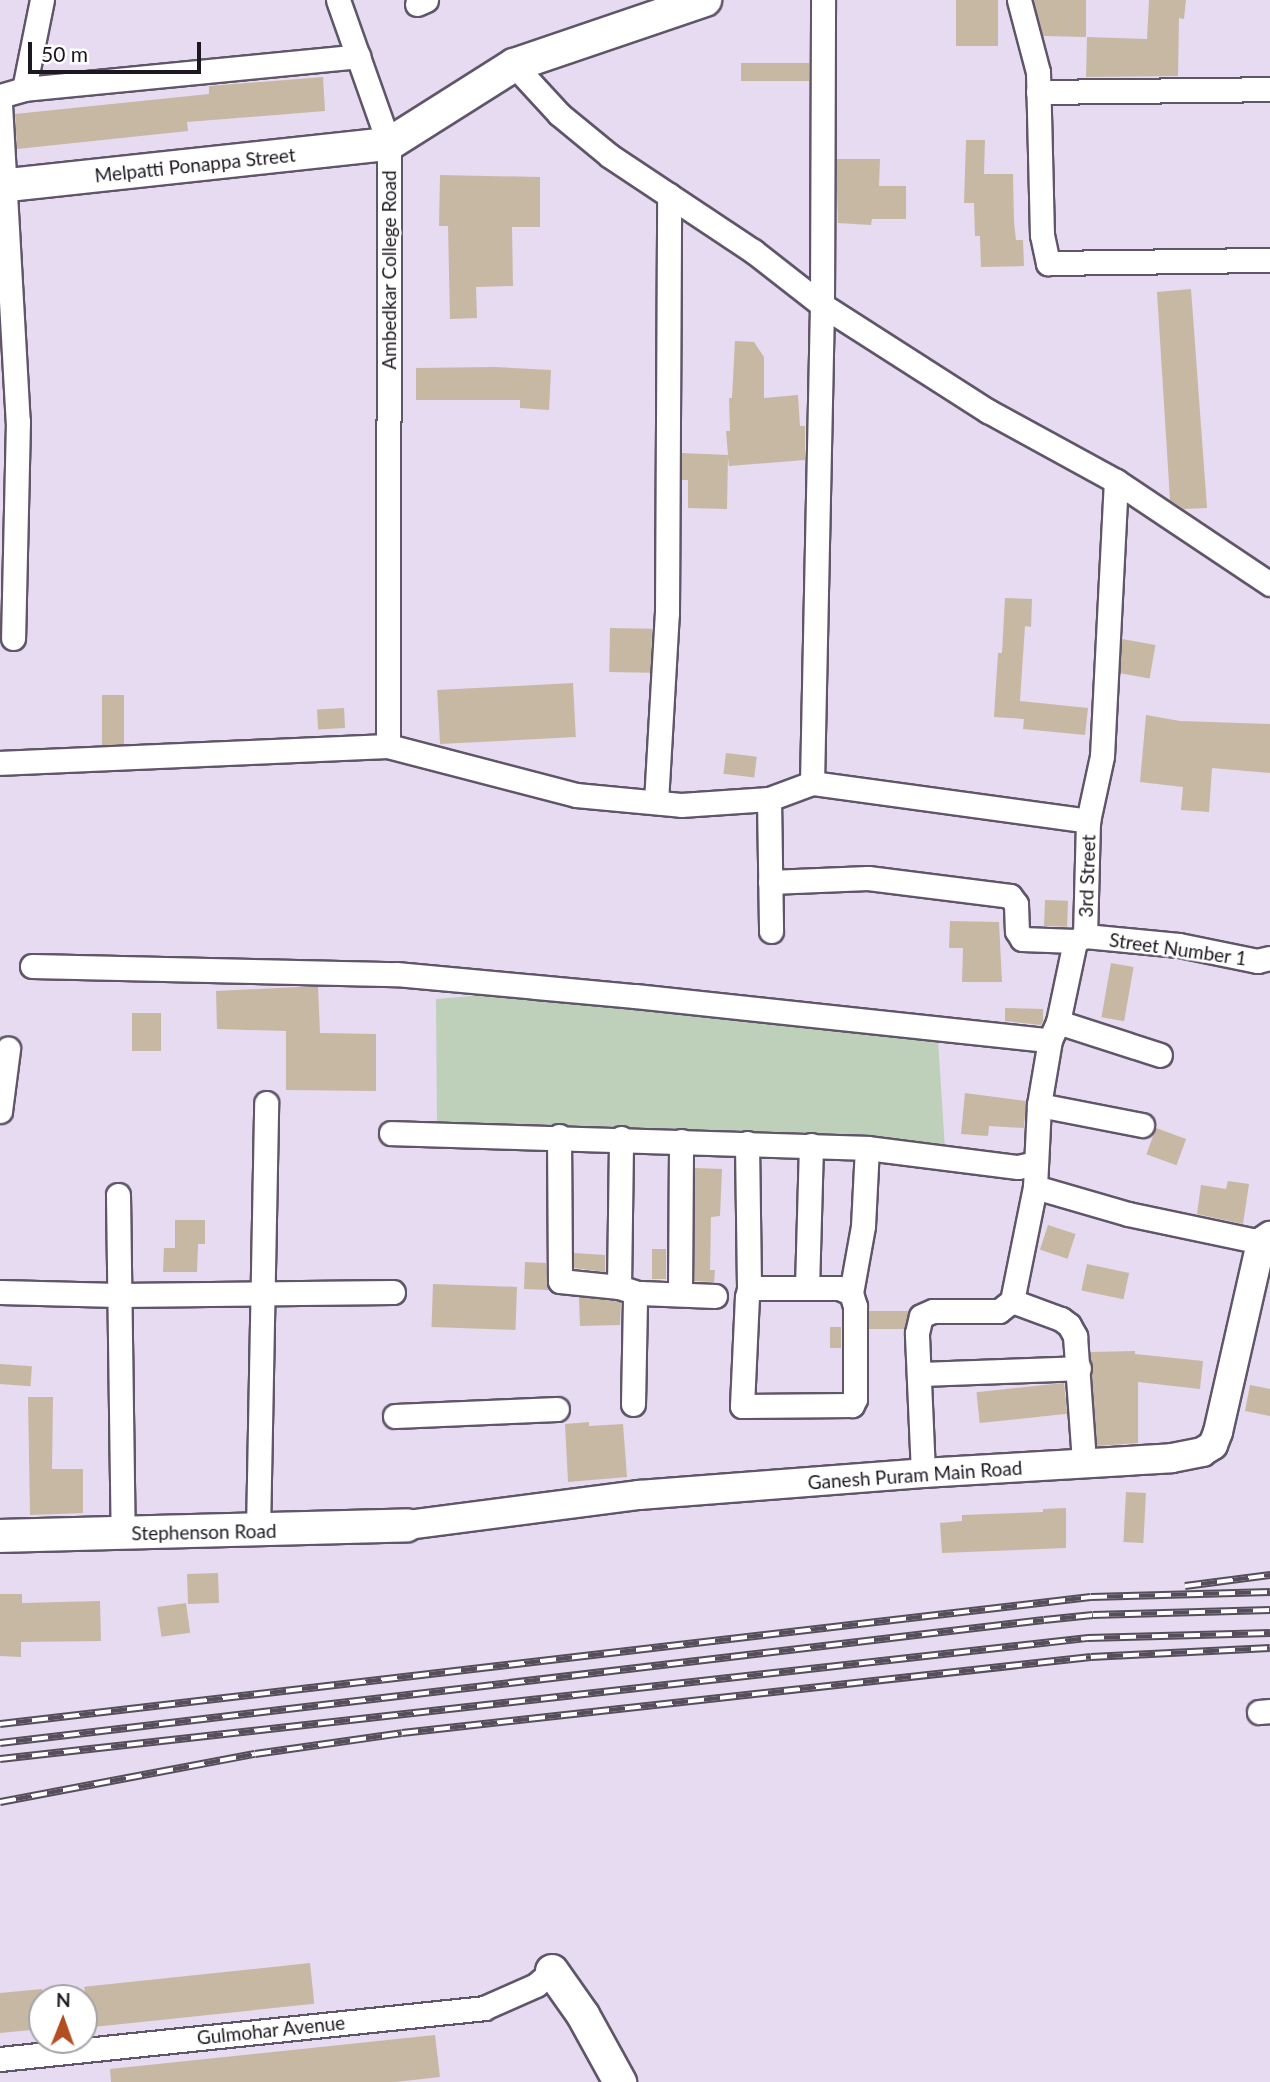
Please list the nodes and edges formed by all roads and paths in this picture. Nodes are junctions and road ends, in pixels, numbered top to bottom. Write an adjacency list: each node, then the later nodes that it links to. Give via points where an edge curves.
1 (42, 0): 8 (street)
2 (338, 0): 6 (street)
3 (705, 0): 7 (main road, Ambedkar College Road)
4 (823, 0): 17 (street)
5 (1018, 0): 10 (street, via 1038,72)
6 (358, 56): 8 (street); 13 (street)
7 (514, 65): 13 (main road, Ambedkar College Road); 15 (street, via 559,114 610,156)
8 (24, 89): 11 (street)
9 (1270, 89): 10 (street)
10 (1038, 92): 16 (street, via 1042,235 1048,263)
11 (0, 96)
12 (0, 104): 14 (street)
13 (389, 144): 14 (main road, Melpatti Ponappa Street); 21 (street, Ambedkar College Road)
14 (2, 186): 20 (street, via 18,421)
15 (669, 195): 17 (street, via 754,251); 25 (street, via 667,613)
16 (1270, 260)
17 (822, 305): 18 (street, via 988,411); 23 (street)
18 (1116, 481): 19 (street); 26 (street, 3rd Street, via 1102,756)
19 (1270, 584)
20 (13, 638)
21 (388, 746): 22 (street); 25 (street, via 576,795)
22 (0, 763)
23 (812, 783): 24 (street); 26 (street)
24 (769, 799): 25 (street); 27 (street)
25 (656, 802)
26 (1088, 821): 29 (street, 3rd Street)
27 (770, 882): 28 (street); 29 (street, Street Number 1, via 868,878 1010,896 1015,899 1017,931 1022,939)
28 (771, 931)
29 (1080, 939): 30 (street, Street Number 1, via 1179,945 1257,961); 32 (street, 3rd Street)
30 (1270, 958)
31 (32, 966): 32 (street, via 396,974)
32 (1054, 1031): 34 (street); 36 (street, 3rd Street)
33 (8, 1049): 37 (street)
34 (1160, 1055)
35 (266, 1103): 57 (street)
36 (1039, 1105): 38 (street); 46 (street, 3rd Street)
37 (0, 1111)
38 (1142, 1125)
39 (391, 1133): 40 (street)
40 (559, 1136): 41 (street); 52 (street, via 560,1281)
41 (621, 1139): 42 (street); 52 (street)
42 (681, 1141): 43 (street); 55 (street)
43 (747, 1143): 44 (street); 51 (street)
44 (811, 1145): 45 (street); 50 (street)
45 (867, 1148): 46 (street, via 1018,1167); 56 (street, via 863,1226)
46 (1036, 1163): 47 (street, 3rd Street)
47 (1035, 1187): 49 (street, via 1128,1214); 60 (street, 3rd Street)
48 (118, 1195): 58 (street)
49 (1266, 1239): 66 (street, Ganesh Puram Main Road, via 1213,1445 1187,1456)
50 (807, 1288): 51 (street); 56 (street, via 839,1288)
51 (749, 1289): 56 (street, via 742,1406 852,1405 855,1306)
52 (629, 1290): 55 (street); 63 (street, via 635,1298)
53 (0, 1292): 58 (street)
54 (393, 1292): 57 (street)
55 (680, 1293): 59 (street)
56 (851, 1293)
57 (263, 1294): 58 (street); 69 (street)
58 (118, 1295): 70 (street)
59 (715, 1296)
60 (1012, 1301): 61 (street, via 1069,1325); 62 (street, via 999,1311 933,1311 921,1316)
61 (1079, 1368): 62 (street); 66 (street)
62 (919, 1374): 67 (street)
63 (633, 1404)
64 (557, 1409): 65 (street)
65 (395, 1416)
66 (1084, 1463): 67 (street, Ganesh Puram Main Road)
67 (923, 1473): 68 (street, Ganesh Puram Main Road, via 639,1495)
68 (407, 1525): 69 (main road, Stephenson Road)
69 (258, 1531): 70 (main road, Stephenson Road)
70 (123, 1534): 71 (main road, Stephenson Road)
71 (0, 1536)
72 (544, 1978): 73 (street, Gulmohar Avenue, via 495,2005 466,2011); 74 (main road); 75 (main road, via 583,2015)
73 (0, 2059)
74 (599, 2082)
75 (620, 2082)

